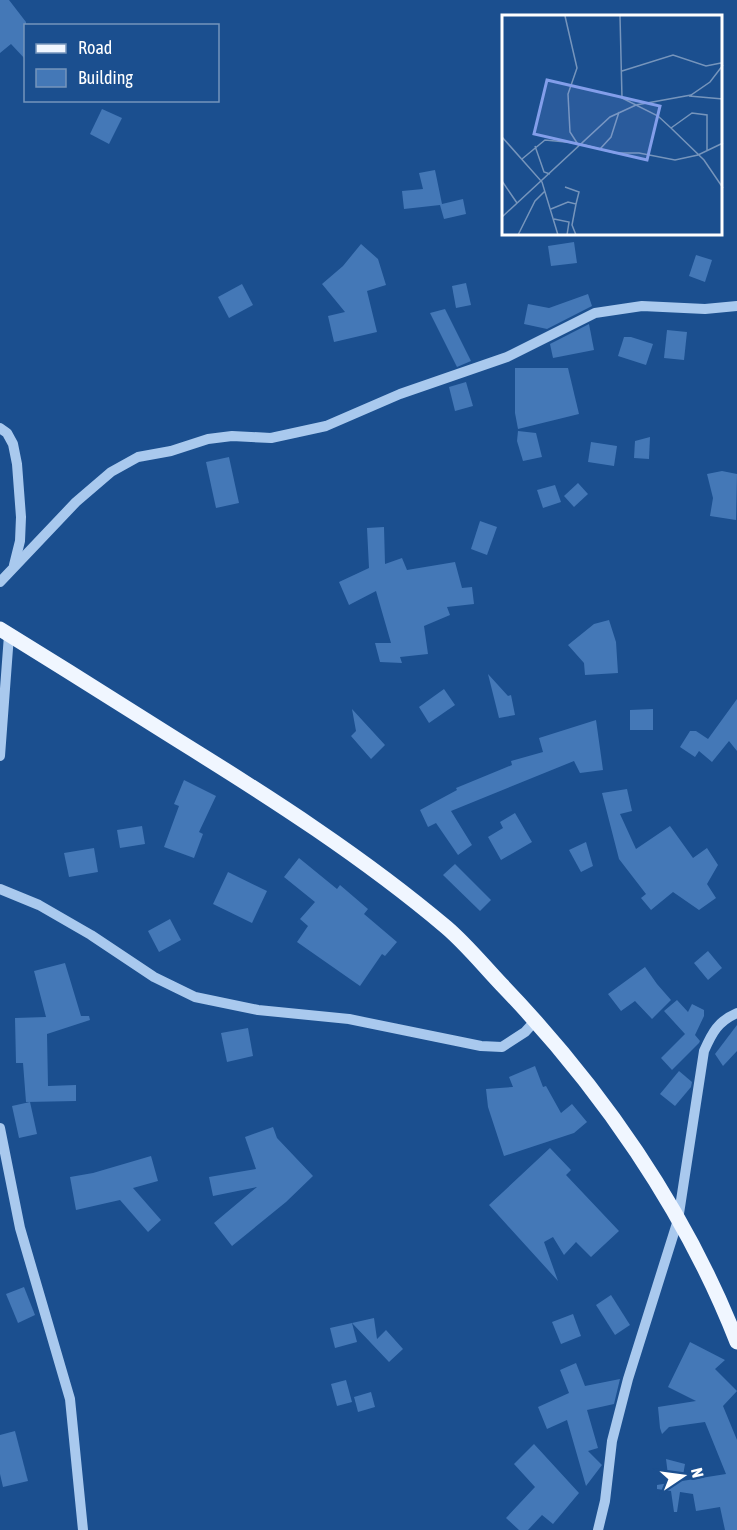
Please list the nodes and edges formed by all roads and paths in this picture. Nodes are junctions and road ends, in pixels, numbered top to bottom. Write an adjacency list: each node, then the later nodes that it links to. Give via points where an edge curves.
1 (737, 306): 3 (street, via 642,306 594,313 507,357 400,394 326,426 279,437 208,439 138,457 111,472 76,502)
2 (0, 428): 3 (street, via 13,444 17,464 21,517)
3 (14, 566): 4 (street)
4 (0, 582)
5 (5, 632): 6 (street); 9 (main road, via 246,782 345,849 448,929)
6 (0, 756)
7 (0, 889): 9 (street, via 39,905 154,977 195,997 258,1010 350,1019 481,1046 502,1047)
8 (737, 1013): 11 (street, via 712,1031 704,1051)
9 (536, 1020): 11 (main road, via 630,1143)
10 (0, 1128): 13 (street, via 21,1228 70,1399)
11 (678, 1220): 12 (main road); 14 (street, via 628,1379 612,1441)
12 (737, 1342)
13 (83, 1530)
14 (598, 1530)

